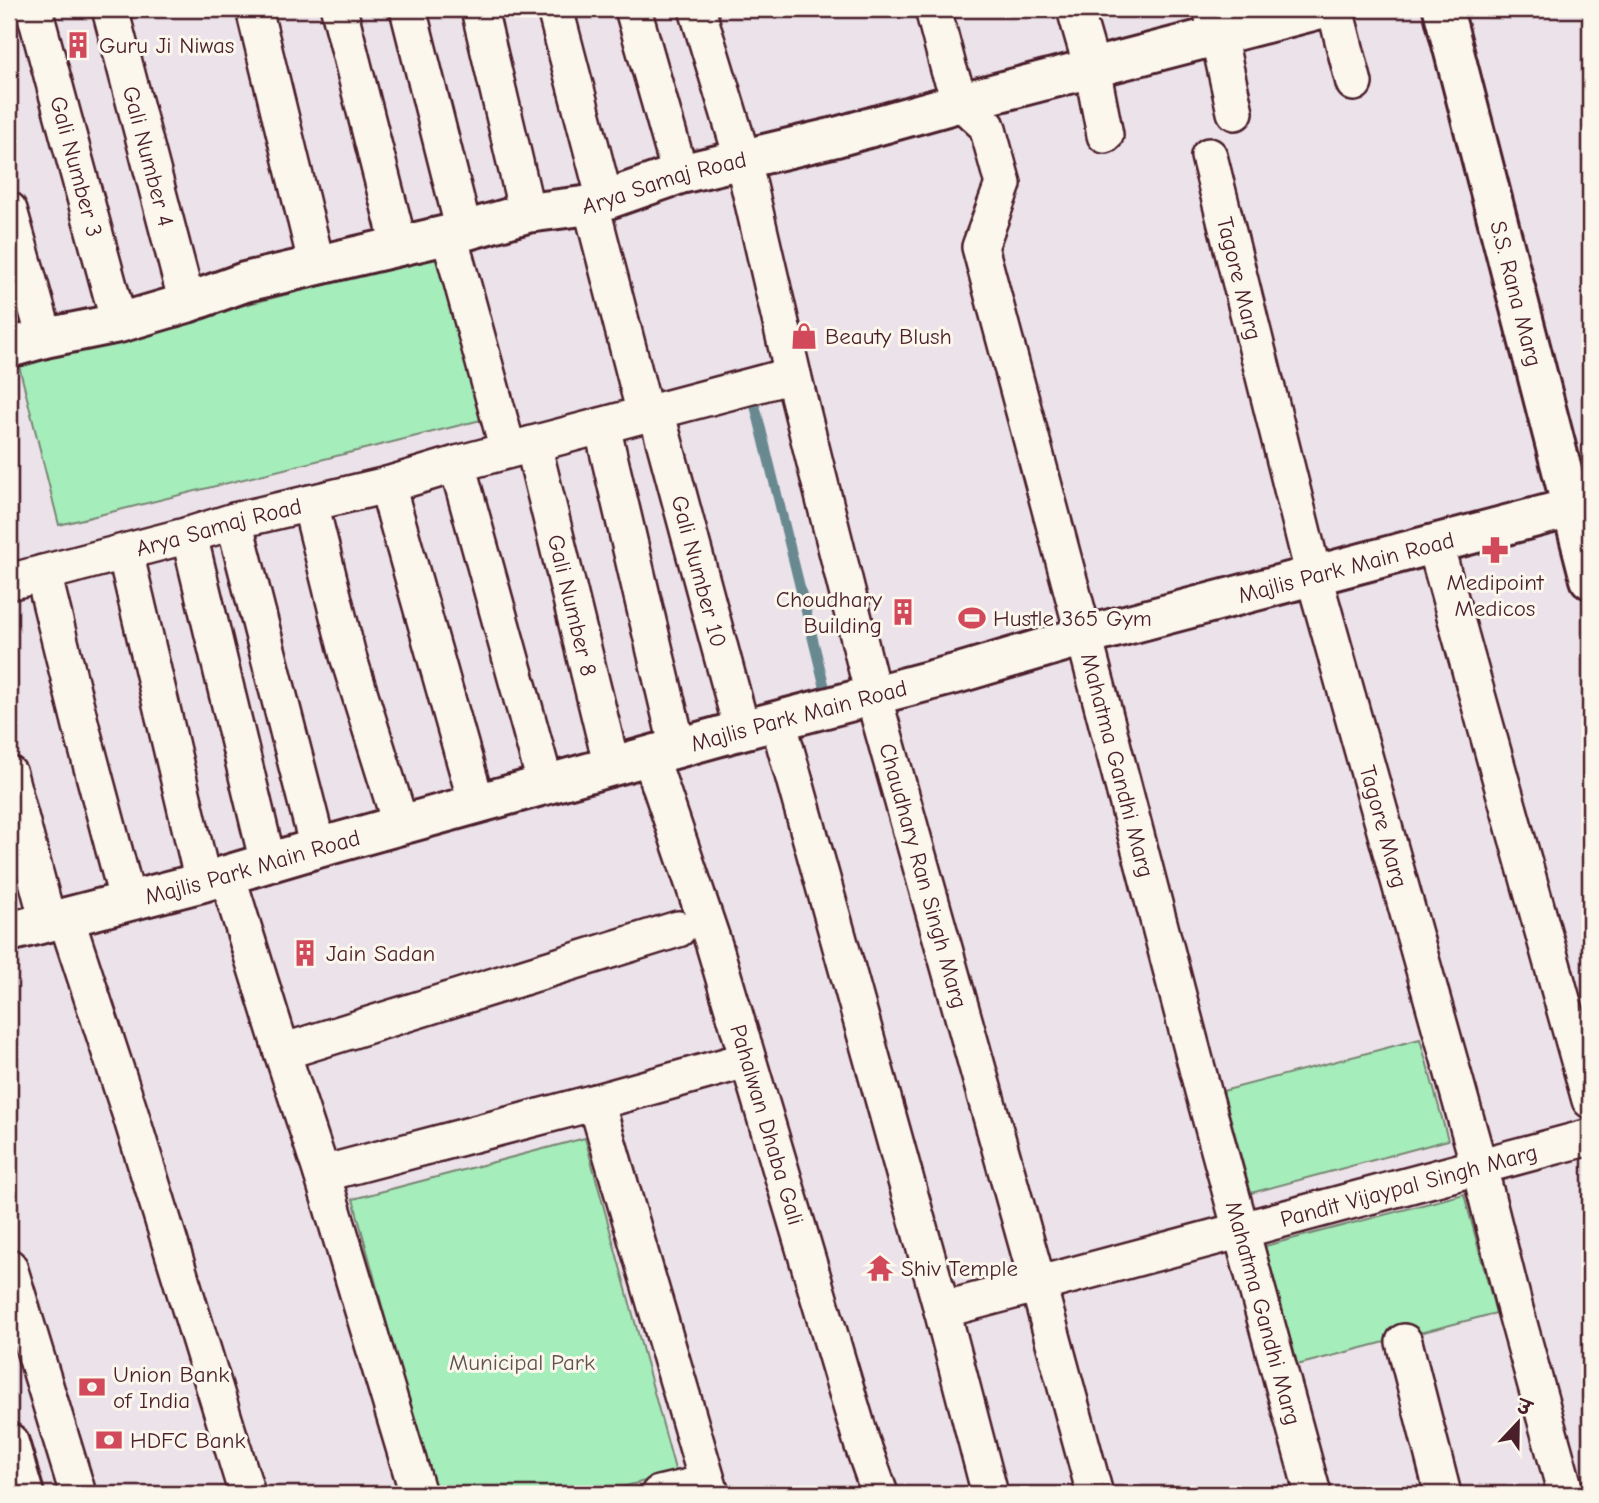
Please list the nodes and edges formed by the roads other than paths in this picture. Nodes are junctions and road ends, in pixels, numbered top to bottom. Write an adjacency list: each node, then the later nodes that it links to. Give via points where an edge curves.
1 (34, 9): 31 (street, Gali Number 3)
2 (110, 9): 30 (street, Gali Number 4)
3 (254, 9): 29 (street)
4 (339, 9): 28 (street)
5 (408, 9): 27 (street, Gali Number 8)
6 (479, 9): 26 (street)
7 (555, 9): 24 (street, Gali Number 10)
8 (633, 9): 23 (street)
9 (696, 9): 22 (street, Chaudhary Ran Singh Marg)
10 (933, 9): 18 (street, Mahatma Gandhi Marg)
11 (1075, 9): 16 (street)
12 (1320, 9): 15 (street, Arya Samaj Road)
13 (1335, 9): 17 (street)
14 (1443, 9): 41 (street, S.S. Rana Marg)
15 (1214, 22): 16 (street, Arya Samaj Road); 19 (street)
16 (1092, 68): 18 (street, Arya Samaj Road); 20 (street)
17 (1354, 83)
18 (961, 102): 22 (street, Arya Samaj Road); 50 (street, Mahatma Gandhi Marg, via 987,126 1003,184 980,247)
19 (1234, 111)
20 (1105, 135)
21 (1209, 156): 47 (street, Tagore Marg)
22 (743, 160): 23 (street, Arya Samaj Road); 34 (street, Chaudhary Ran Singh Marg)
23 (680, 174): 24 (street, Arya Samaj Road)
24 (598, 203): 26 (street, Arya Samaj Road); 35 (street, Gali Number 10)
25 (9, 210): 32 (street)
26 (527, 213): 27 (street, Arya Samaj Road)
27 (456, 233): 28 (street, Arya Samaj Road); 37 (street, Gali Number 8)
28 (399, 245): 29 (street, Arya Samaj Road)
29 (317, 265): 30 (street, Arya Samaj Road, via 245,282)
30 (187, 303): 31 (street, Arya Samaj Road)
31 (119, 323): 32 (street, Arya Samaj Road)
32 (46, 338): 33 (street, Arya Samaj Road)
33 (9, 348)
34 (793, 375): 35 (street, Arya Samaj Road); 51 (street, Chaudhary Ran Singh Marg)
35 (650, 413): 36 (street, Arya Samaj Road); 53 (street, Gali Number 10)
36 (602, 426): 37 (street, Arya Samaj Road); 54 (street, Pahalwan Dhaba Gali)
37 (521, 447): 38 (street, Arya Samaj Road); 55 (street, Gali Number 8)
38 (457, 464): 39 (street, Arya Samaj Road); 57 (street)
39 (387, 485): 40 (street, Arya Samaj Road); 58 (street)
40 (310, 503): 42 (street, Arya Samaj Road); 59 (street, via 348,656)
41 (1581, 505): 44 (street, Majlis Park Main Road); 48 (street, S.S. Rana Marg)
42 (234, 521): 43 (street, Arya Samaj Road); 60 (street)
43 (189, 535): 45 (street, Arya Samaj Road); 61 (street)
44 (1435, 544): 47 (street, Majlis Park Main Road); 69 (street)
45 (125, 552): 46 (street, Arya Samaj Road); 62 (street)
46 (43, 573): 49 (street, Arya Samaj Road); 63 (street)
47 (1314, 577): 50 (street, Majlis Park Main Road); 72 (street, Tagore Marg)
48 (1590, 579)
49 (9, 582)
50 (1084, 636): 51 (street, Majlis Park Main Road); 74 (street, Mahatma Gandhi Marg)
51 (873, 695): 52 (street, Majlis Park Main Road); 76 (street, Chaudhary Ran Singh Marg)
52 (778, 721): 53 (street, Majlis Park Main Road); 77 (street)
53 (742, 730): 54 (street, Majlis Park Main Road)
54 (664, 752): 55 (street, Majlis Park Main Road); 86 (street, Pahalwan Dhaba Gali, via 714,945)
55 (612, 767): 57 (street, Majlis Park Main Road)
56 (9, 774): 64 (street)
57 (546, 786): 58 (street, Majlis Park Main Road)
58 (477, 805): 59 (street, Majlis Park Main Road)
59 (401, 826): 60 (street, Majlis Park Main Road)
60 (318, 848): 61 (street, Majlis Park Main Road)
61 (268, 863): 62 (street, Majlis Park Main Road)
62 (215, 878): 63 (street, Majlis Park Main Road); 67 (street)
63 (128, 902): 64 (street, Majlis Park Main Road)
64 (57, 920): 66 (street, Majlis Park Main Road); 83 (street, via 135,1127)
65 (678, 929): 67 (street)
66 (9, 932)
67 (282, 1052): 73 (street)
68 (729, 1065): 70 (street)
69 (1590, 1100)
70 (596, 1102): 73 (street); 80 (street)
71 (1590, 1137): 72 (street, Pandit Vijaypal Singh Marg)
72 (1479, 1166): 74 (street, Pandit Vijaypal Singh Marg); 91 (street, Tagore Marg)
73 (322, 1174): 84 (street)
74 (1242, 1230): 76 (street, Pandit Vijaypal Singh Marg); 89 (street, Mahatma Gandhi Marg)
75 (9, 1266): 82 (street)
76 (1038, 1284): 77 (street, Pandit Vijaypal Singh Marg); 88 (street, Chaudhary Ran Singh Marg)
77 (942, 1310): 87 (street)
78 (1404, 1342): 90 (street)
79 (9, 1443): 81 (street)
80 (708, 1488): 85 (street)
81 (24, 1494)
82 (78, 1494)
83 (247, 1494)
84 (418, 1494)
85 (659, 1494)
86 (880, 1494)
87 (990, 1494)
88 (1095, 1494)
89 (1313, 1494)
90 (1443, 1494)
91 (1566, 1494)

